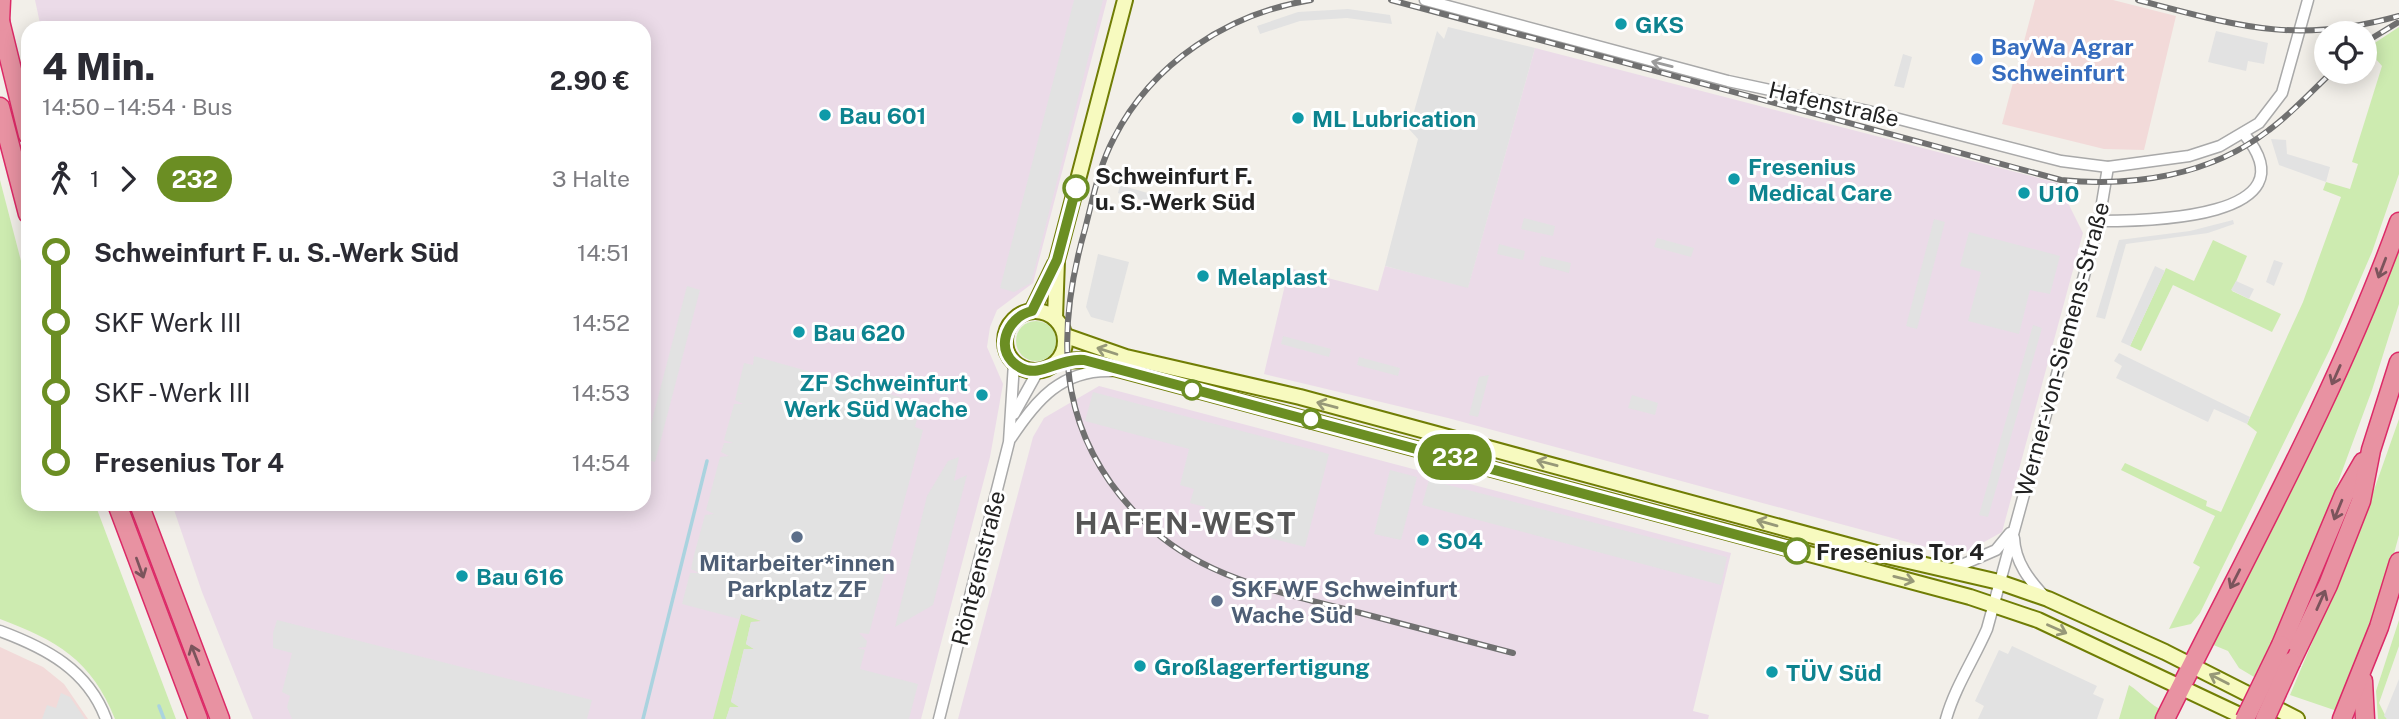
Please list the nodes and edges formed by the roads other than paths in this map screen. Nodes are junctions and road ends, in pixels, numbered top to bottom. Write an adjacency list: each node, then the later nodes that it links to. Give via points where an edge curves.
1 (1, 0): 5 (highway)
2 (1125, 0): 13 (street)
3 (1425, 0): 9 (street, Hafenstraße, one-way to 3, via 2061,161 1838,103 1728,81)
4 (2308, 0): 8 (street, Hafenstraße, via 2282,93 2268,115)
5 (0, 21): 6 (highway)
6 (21, 106)
7 (0, 107): 10 (highway)
8 (2244, 134): 9 (street, Hafenstraße, via 2189,156); 11 (street, via 2262,164 2259,187 2251,194 2205,212 2145,221)
9 (2108, 167): 11 (street, Werner-von-Siemens-Straße)
10 (21, 187)
11 (2099, 221): 35 (street, Werner-von-Siemens-Straße)
12 (2399, 222): 44 (highway, one-way to 44, via 2324,402)
13 (1057, 260): 14 (street); 15 (street)
14 (1032, 311): 15 (street); 19 (street, via 1014,318 1005,334)
15 (1055, 318): 16 (street)
16 (1066, 336): 17 (street); 22 (street, one-way to 16, via 1126,357)
17 (1058, 361): 20 (street); 21 (street, via 1084,360)
18 (2399, 362): 30 (highway)
19 (1014, 363): 20 (street); 26 (street, Röntgenstraße)
20 (1038, 371): 26 (street, Röntgenstraße)
21 (1122, 372): 23 (street); 29 (street, via 1093,372 1057,384 1030,408)
22 (1220, 377): 23 (street); 24 (street)
23 (1215, 396): 25 (street)
24 (1300, 397): 25 (street); 27 (street, one-way to 24)
25 (1296, 415): 28 (street)
26 (1012, 417): 29 (street, Röntgenstraße)
27 (1389, 421): 28 (street); 31 (street, one-way to 27)
28 (1384, 438): 34 (street)
29 (1009, 442): 51 (street, Röntgenstraße)
30 (2371, 450): 54 (highway, one-way to 54, bridge, via 2344,495); 55 (highway, one-way to 30, bridge, via 2328,585 2361,501)
31 (1647, 491): 34 (street); 36 (street, one-way to 31)
32 (120, 511): 49 (highway, one-way to 49)
33 (142, 511): 50 (highway, one-way to 33)
34 (1642, 511): 38 (street)
35 (2013, 530): 39 (street, via 1996,550); 40 (street, Werner-von-Siemens-Straße); 41 (street, via 2018,560 2031,583)
36 (1843, 544): 38 (street); 39 (street)
37 (2399, 562): 45 (highway)
38 (1838, 563): 42 (street, one-way to 42)
39 (1948, 570): 40 (street)
40 (1999, 582): 41 (street); 42 (street, Werner-von-Siemens-Straße)
41 (2048, 599): 44 (street)
42 (1993, 604): 46 (street, one-way to 46, via 2050,625); 52 (street, Werner-von-Siemens-Straße, via 1987,629)
43 (0, 631): 48 (street, via 67,664 96,698)
44 (2192, 665): 46 (highway); 47 (street, one-way to 44)
45 (2364, 669): 56 (highway); 57 (highway)
46 (2181, 687): 53 (highway); 54 (street)
47 (2293, 717)
48 (106, 719)
49 (198, 719)
50 (219, 719)
51 (939, 719)
52 (1946, 719)
53 (2165, 719)
54 (2247, 719)
55 (2265, 719)
56 (2342, 719)
57 (2365, 719)

